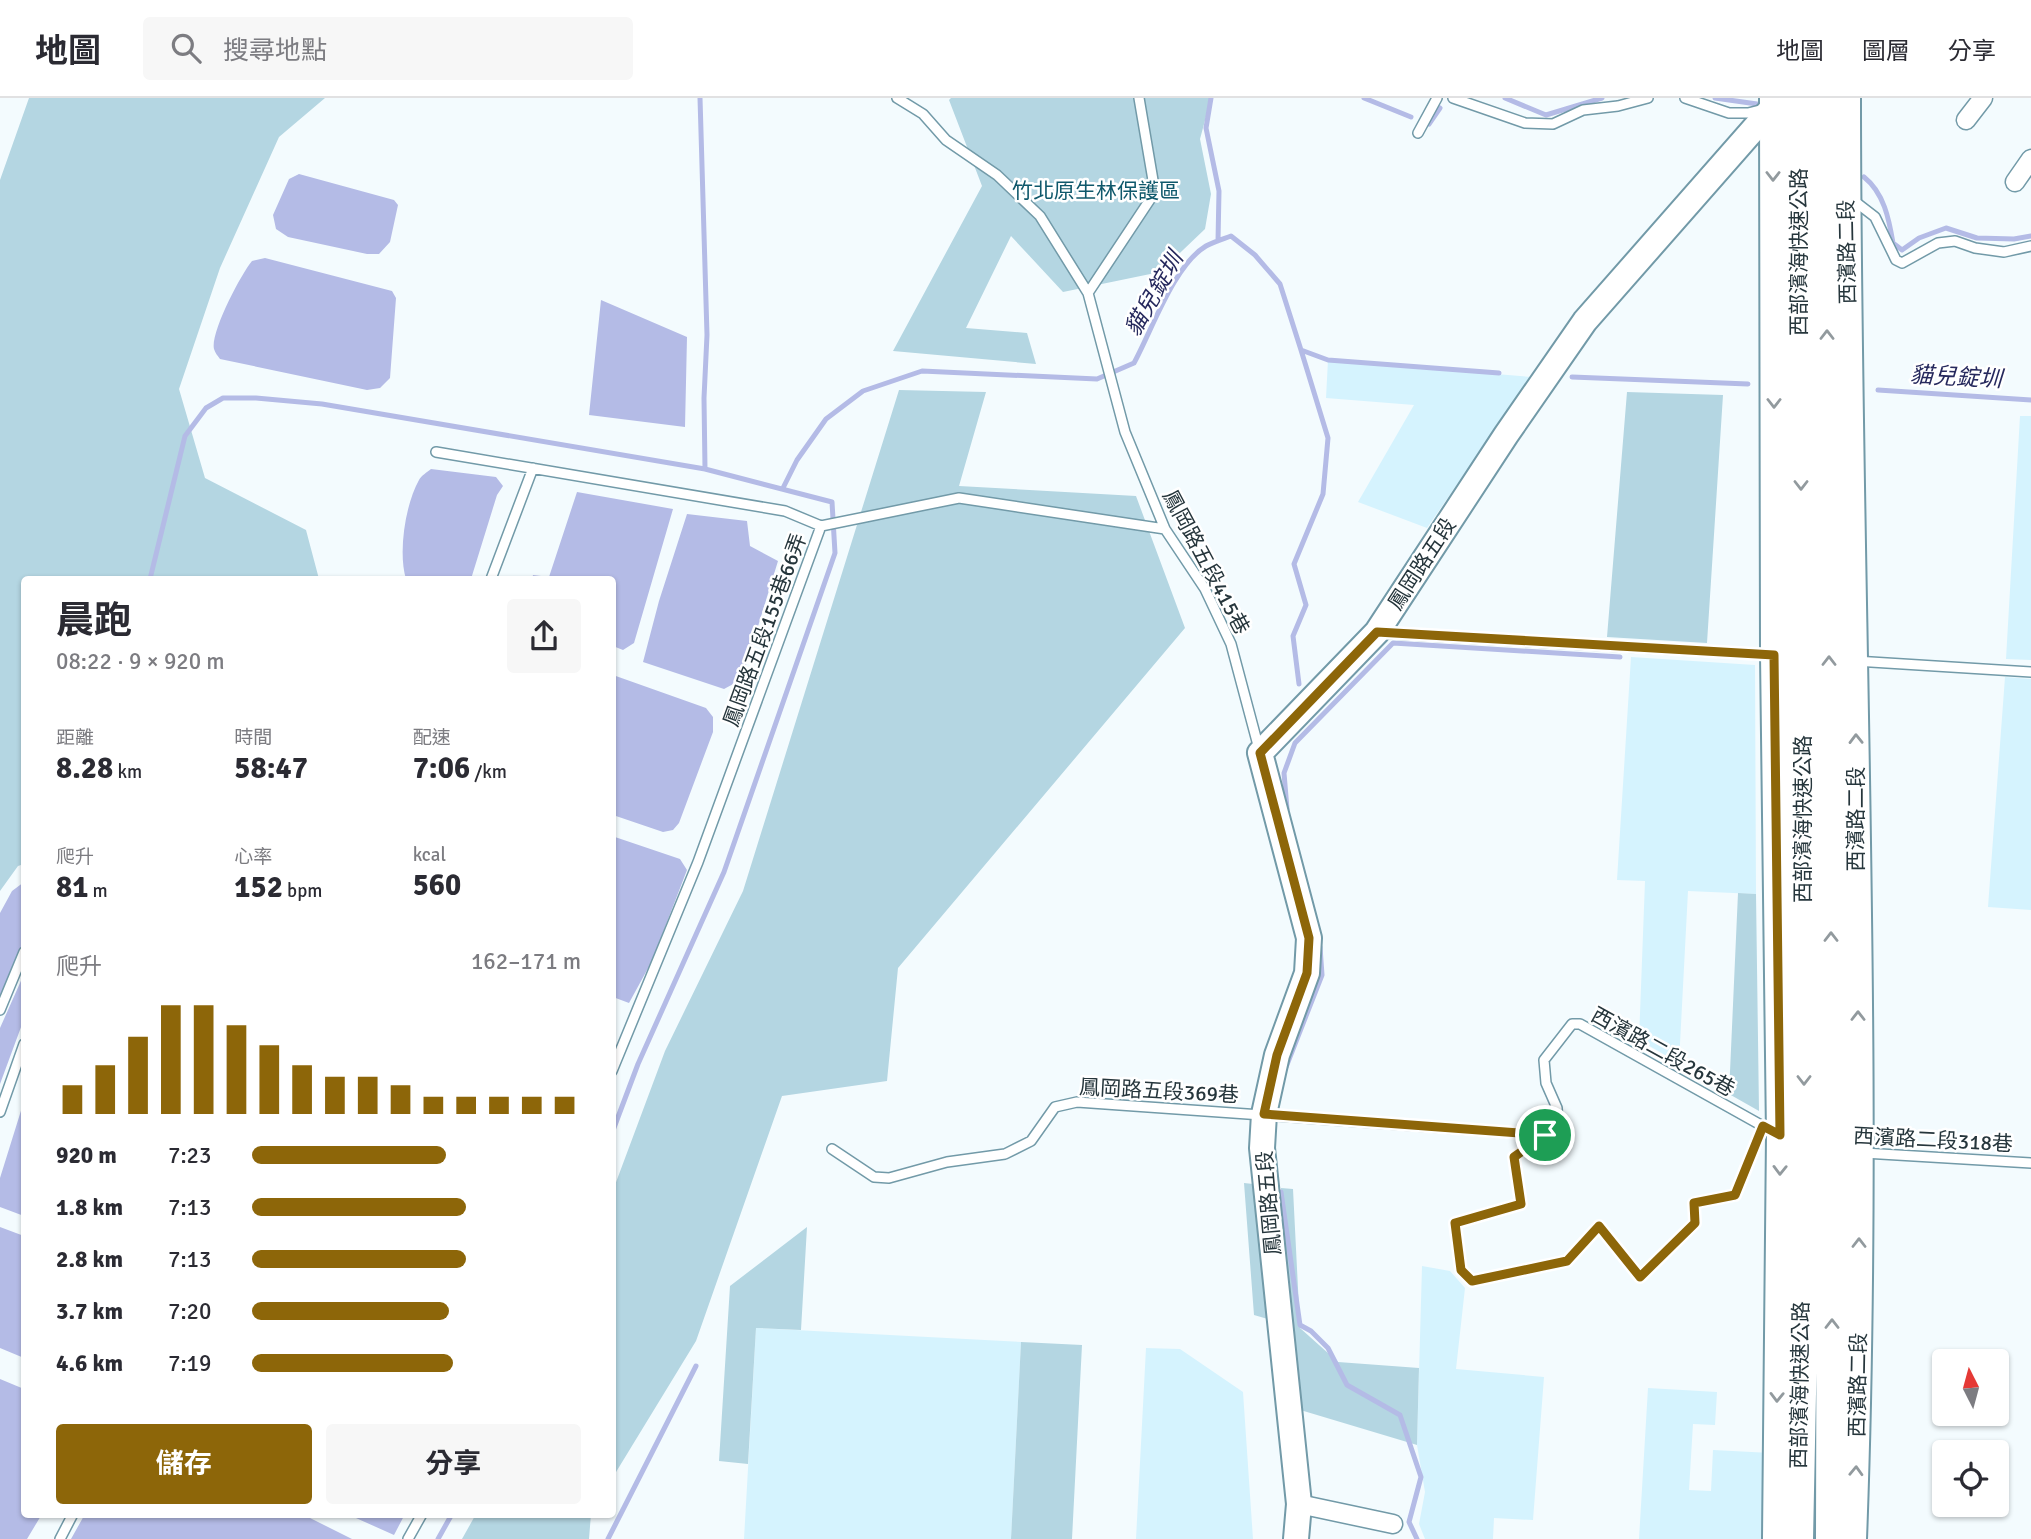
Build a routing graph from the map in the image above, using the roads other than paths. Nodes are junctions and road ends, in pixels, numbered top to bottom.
1 (897, 98) edge
2 (1139, 98) edge
3 (1437, 98) edge
4 (1453, 98) edge
5 (1648, 98) edge
6 (1685, 98) edge
7 (1825, 98) edge
8 (1847, 98) edge
9 (1983, 98) edge
10 (1778, 100) edge
11 (1966, 120) dead end
12 (1418, 133) dead end
13 (2031, 159) edge
14 (2015, 182) dead end
15 (1847, 195) junction
16 (2031, 246) edge
17 (1088, 293) junction
18 (436, 452) dead end
19 (533, 468) junction
20 (821, 526) junction
21 (1165, 529) junction
22 (492, 576) edge
23 (1377, 632) junction
24 (1774, 655) junction
25 (1853, 661) junction
26 (2031, 672) edge
27 (1260, 753) junction
28 (21, 959) edge
29 (0, 1010) edge
30 (21, 1052) edge
31 (616, 1061) edge
32 (0, 1112) edge
33 (1264, 1114) junction
34 (1545, 1135) junction
35 (1803, 1143) junction
36 (832, 1149) dead end
37 (2031, 1163) edge
38 (1300, 1504) junction
39 (71, 1518) edge
40 (420, 1518) edge
41 (1393, 1524) dead end
42 (60, 1539) edge
43 (408, 1539) edge
44 (1296, 1539) edge
45 (1776, 1539) edge
46 (1797, 1539) edge
47 (1832, 1539) edge
48 (1853, 1539) edge

1 - 17 lane, 鳳岡路五段415巷
2 - 17 lane
3 - 12 lane
4 - 5 lane
6 - 10 lane
35 -> 7 highway, 西部濱海快速公路
8 - 15 main road, 西濱路二段
9 - 11 street
10 - 23 street, 鳳岡路五段
10 -> 24 main road, 西濱路二段
10 -> 35 highway, 西部濱海快速公路
13 - 14 street
15 - 16 lane
15 - 25 main road, 西濱路二段
17 - 21 lane, 鳳岡路五段415巷
18 - 19 lane
19 - 20 lane
19 - 22 lane
20 - 21 lane, 鳳岡路五段155巷66弄
20 - 31 lane, 鳳岡路五段155巷66弄
21 - 27 lane, 鳳岡路五段415巷
23 - 24 lane
23 - 27 street, 鳳岡路五段
24 - 35 main road, 西濱路二段
25 - 26 lane
35 -> 25 main road, 西濱路二段
27 - 33 street, 鳳岡路五段
28 - 29 lane
30 - 32 lane
33 - 34 lane
33 - 36 lane, 鳳岡路五段369巷
33 - 38 street, 鳳岡路五段
34 - 35 lane, 西濱路二段265巷
34 - 35 lane
35 - 37 lane, 西濱路二段318巷
35 -> 45 main road, 西濱路二段
35 - 46 highway, 西部濱海快速公路
47 -> 35 highway, 西部濱海快速公路
48 -> 35 main road, 西濱路二段
38 - 41 street
38 - 44 street, 鳳岡路五段
39 - 42 lane
40 - 43 lane

